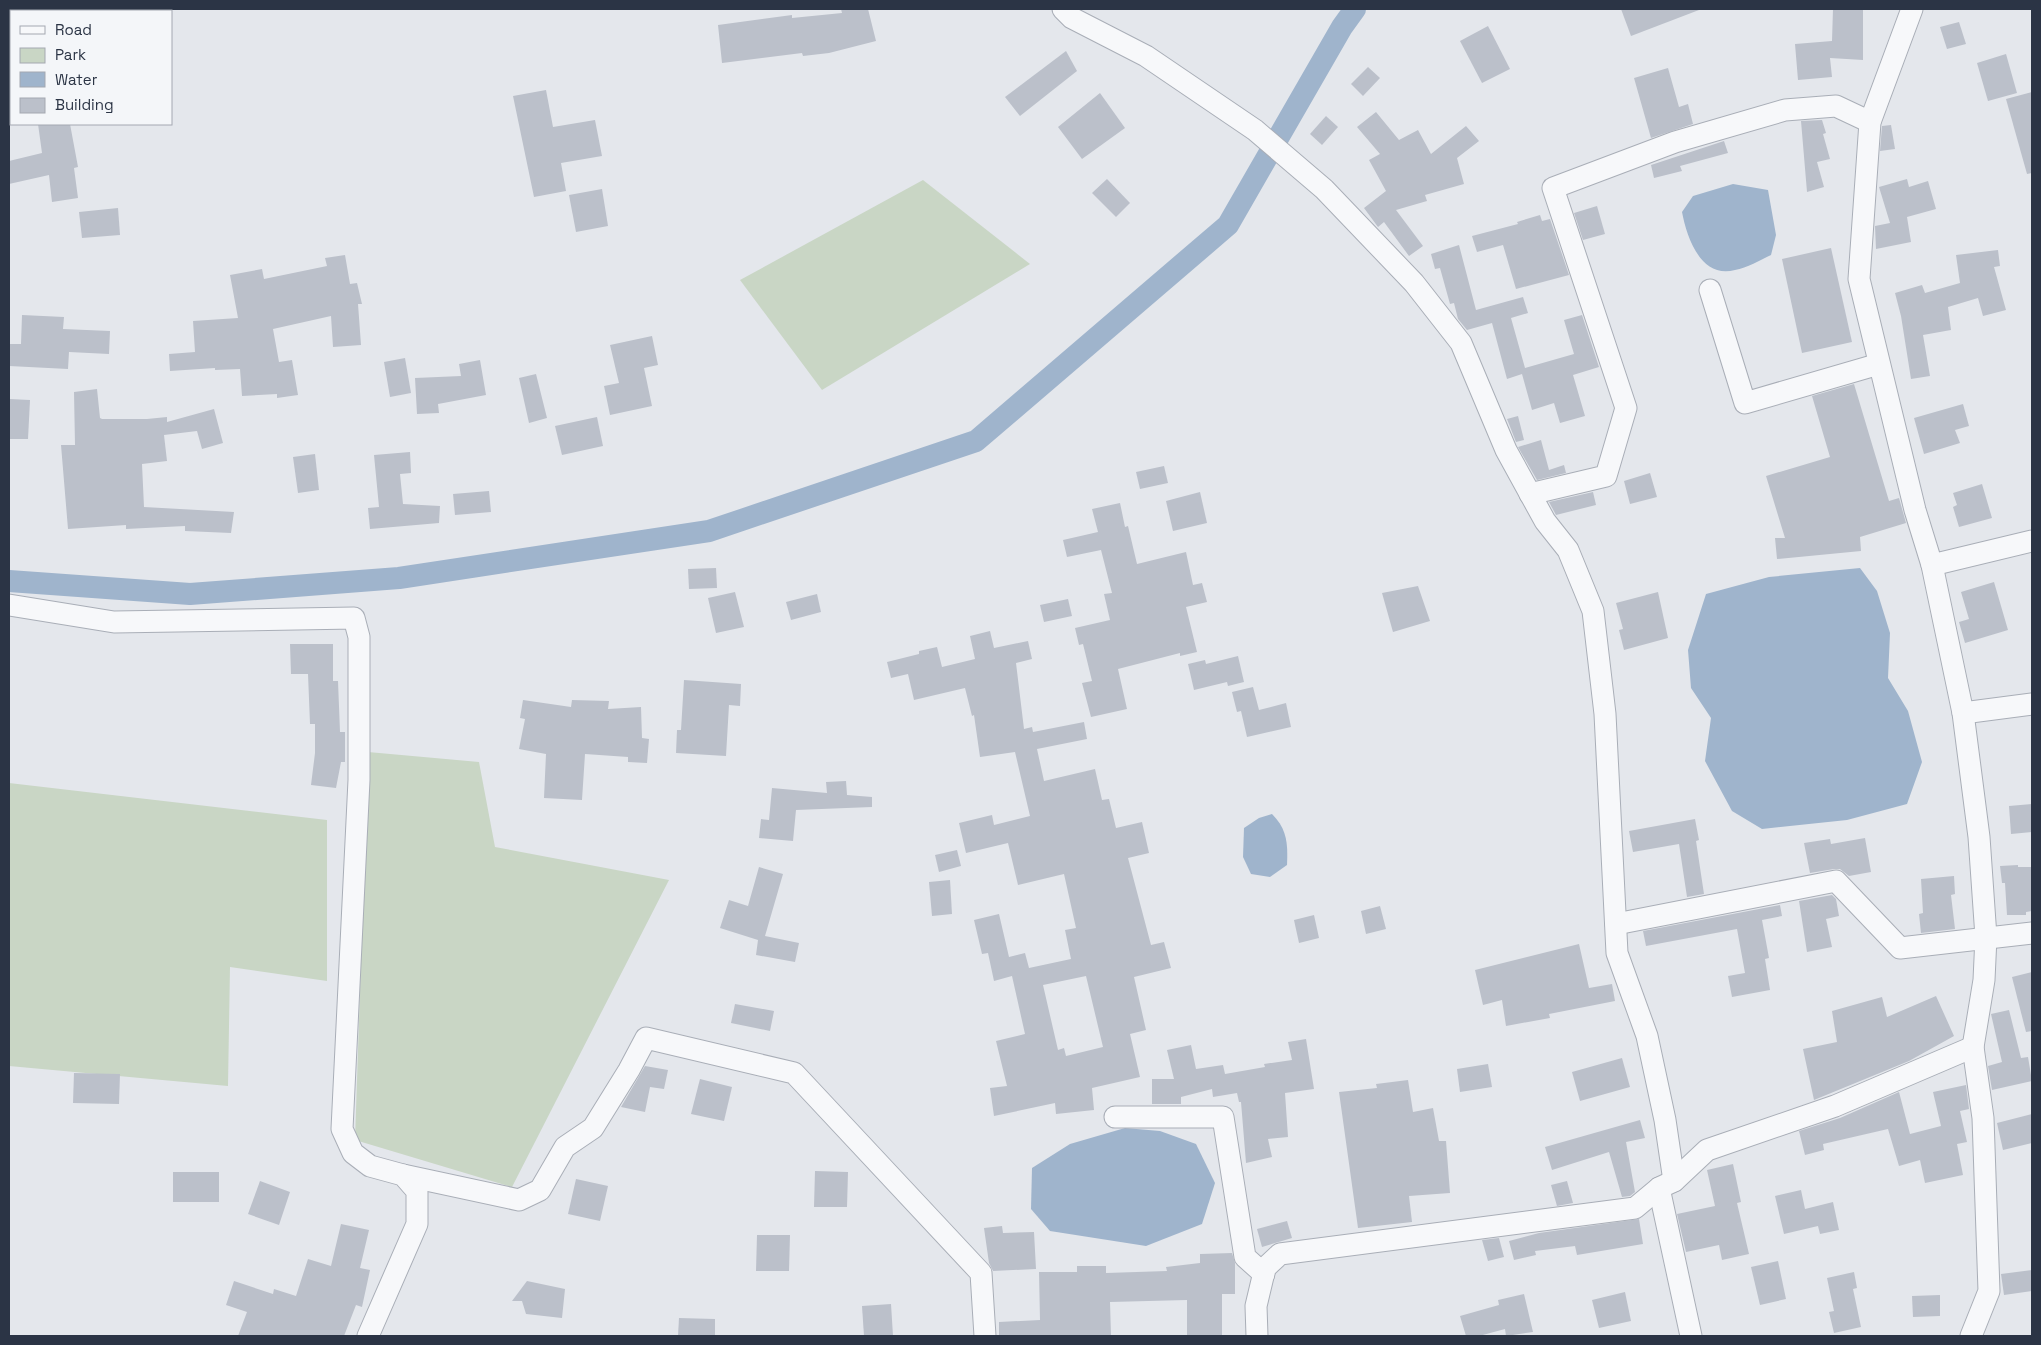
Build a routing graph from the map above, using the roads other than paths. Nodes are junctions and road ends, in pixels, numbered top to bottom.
1 (1063, 9) edge
2 (1912, 9) edge
3 (1870, 122) junction
4 (1710, 290) dead end
5 (1879, 364) junction
6 (1530, 494) junction
7 (2032, 540) edge
8 (1932, 565) junction
9 (9, 605) edge
10 (2032, 704) edge
11 (1963, 713) junction
12 (1616, 924) junction
13 (2032, 933) edge
14 (1986, 937) junction
15 (1972, 1047) junction
16 (1115, 1117) dead end
17 (403, 1175) junction
18 (1667, 1185) junction
19 (1264, 1274) junction
20 (368, 1336) edge
21 (985, 1336) edge
22 (1257, 1336) edge
23 (1691, 1336) edge
24 (1971, 1336) edge

1 - 6 street
2 - 3 street
3 - 5 street
3 - 6 street
4 - 5 street
5 - 8 street
6 - 12 street
7 - 8 street
8 - 11 street
9 - 17 street
10 - 11 street
11 - 14 street
12 - 14 street
12 - 18 street
13 - 14 street
14 - 15 street
15 - 18 street
15 - 24 street
16 - 19 street
17 - 20 street
17 - 21 street
18 - 19 street
18 - 23 street
19 - 22 street

